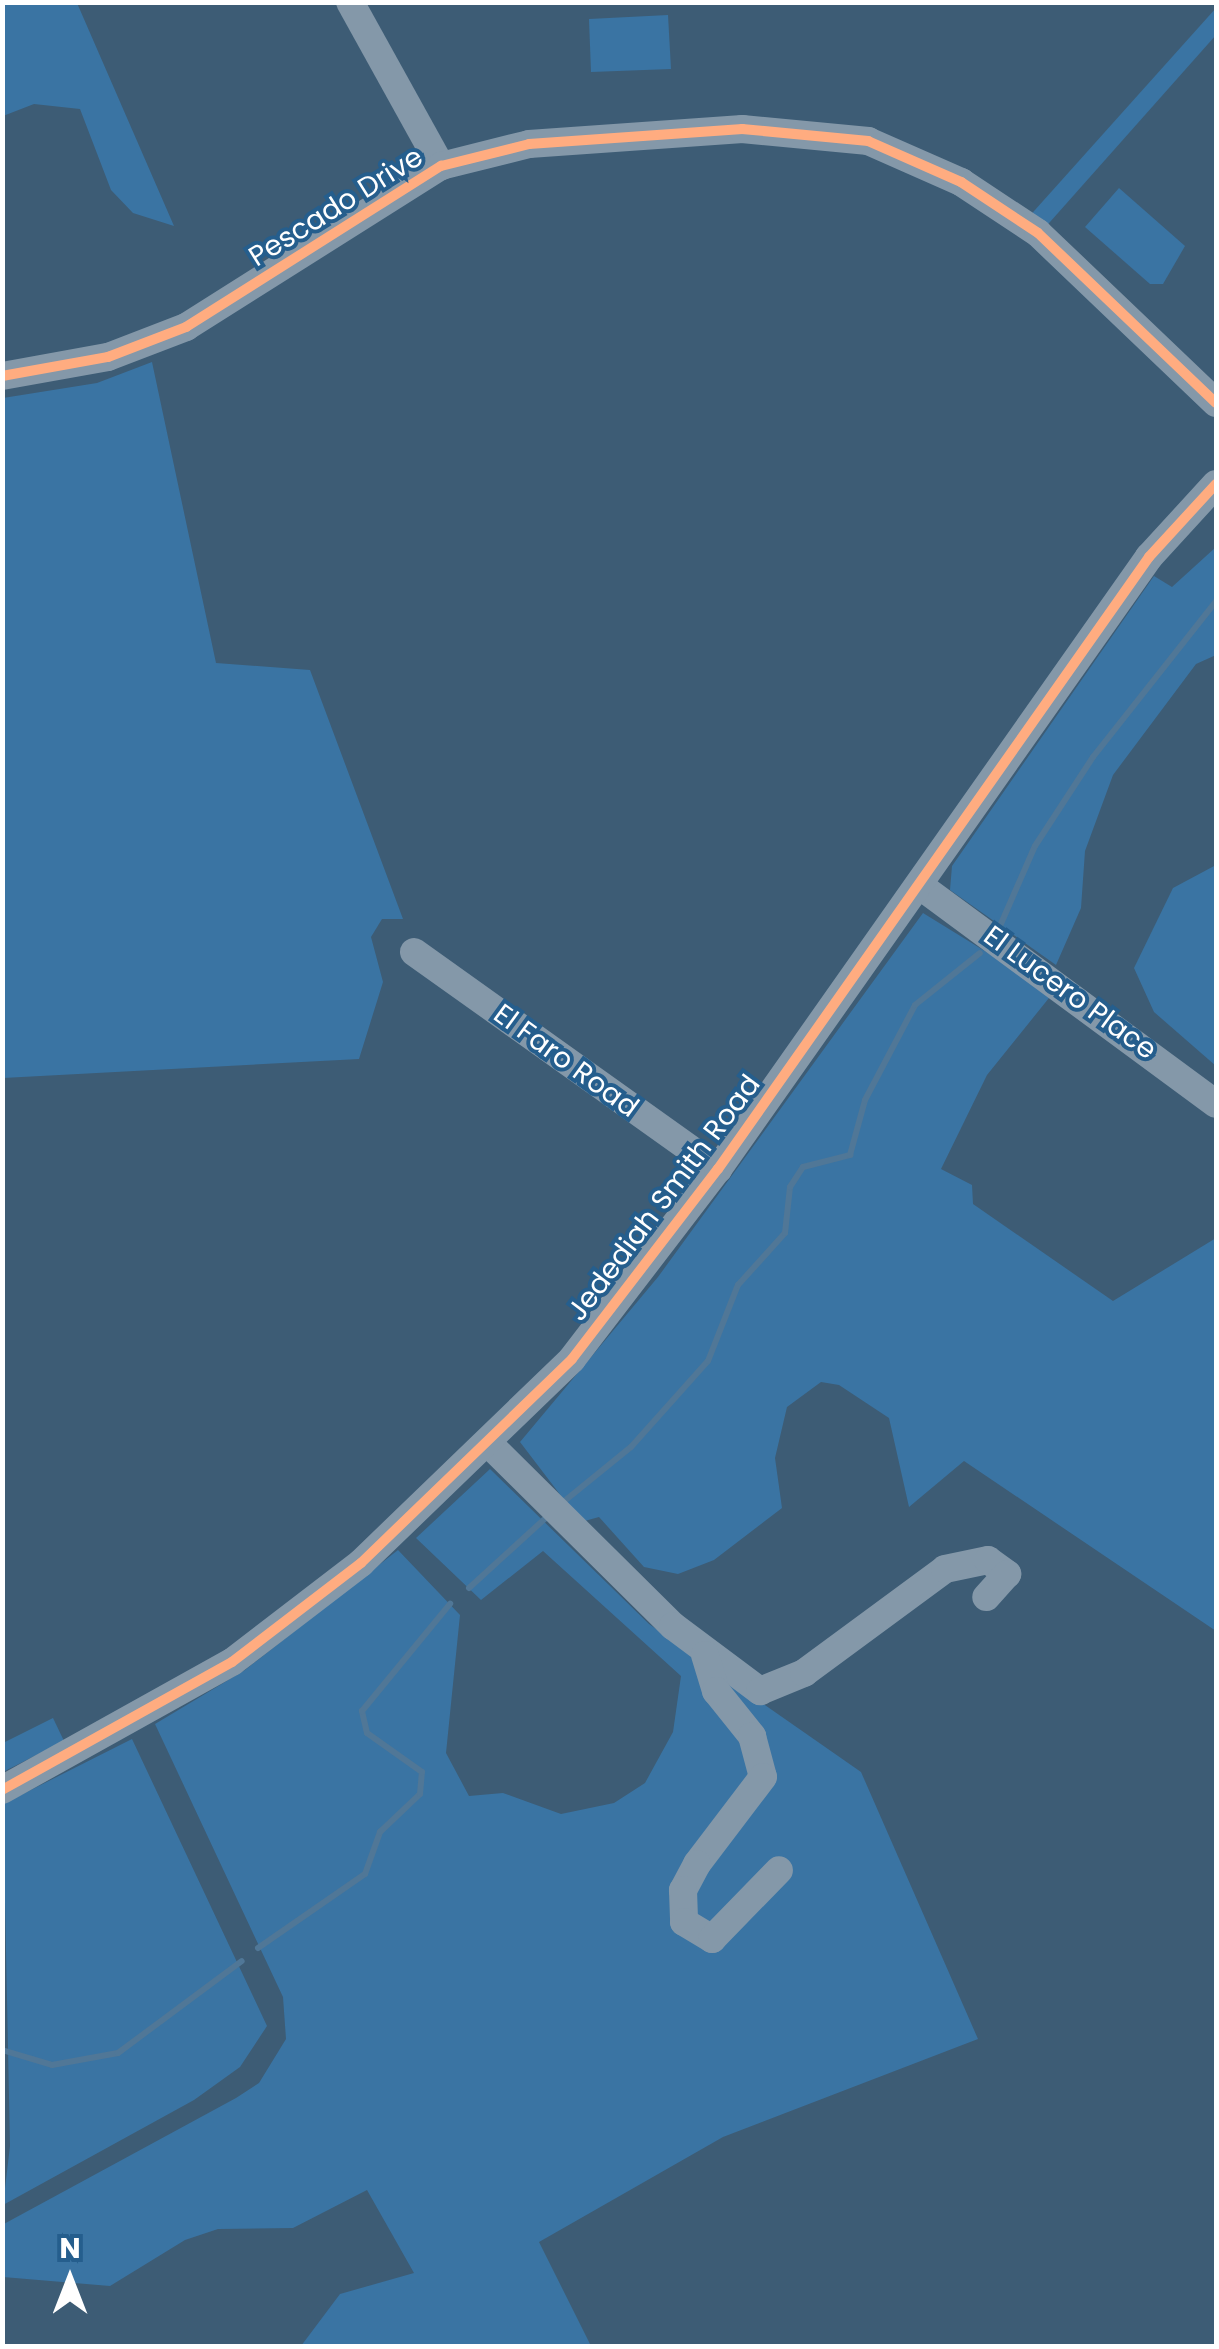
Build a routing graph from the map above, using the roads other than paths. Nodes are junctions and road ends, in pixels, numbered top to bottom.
1 (350, 2) edge
2 (440, 166) junction
3 (2, 376) edge
4 (1216, 402) edge
5 (1216, 484) edge
6 (919, 885) junction
7 (414, 952) dead end
8 (1216, 1104) edge
9 (718, 1169) junction
10 (489, 1444) junction
11 (986, 1597) dead end
12 (704, 1653) junction
13 (2, 1790) edge
14 (779, 1870) dead end

1 - 2 street
2 - 3 street, Pescado Drive
2 - 4 street, Pescado Drive
5 - 6 street, Jedediah Smith Road
6 - 8 street, El Lucero Place
6 - 9 street, Jedediah Smith Road
7 - 9 street, El Faro Road
9 - 10 street, Jedediah Smith Road
10 - 12 street
10 - 13 street, Jedediah Smith Road
11 - 12 street
12 - 14 street

